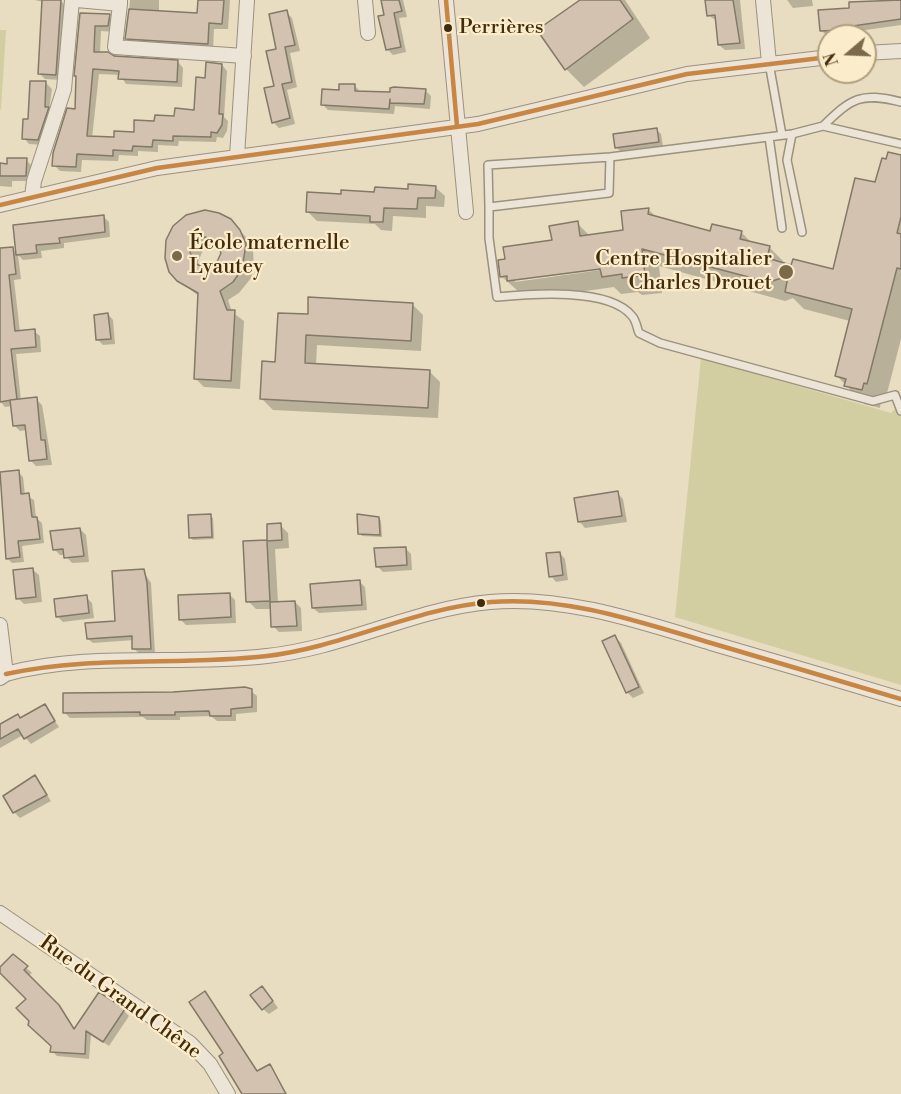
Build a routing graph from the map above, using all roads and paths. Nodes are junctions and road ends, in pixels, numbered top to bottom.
1 (72, 0) edge
2 (77, 0) edge
3 (247, 0) edge
4 (365, 0) edge
5 (446, 0) edge
6 (763, 0) edge
7 (120, 2) edge
8 (368, 33) dead end
9 (901, 51) edge
10 (877, 52) edge
11 (244, 56) junction
12 (817, 58) edge
13 (769, 63) junction
14 (901, 102) edge
15 (457, 126) junction
16 (823, 126) junction
17 (782, 135) junction
18 (792, 135) junction
19 (769, 137) junction
20 (901, 144) edge
21 (237, 156) junction
22 (610, 157) junction
23 (32, 197) junction
24 (0, 205) edge
25 (489, 207) junction
26 (466, 212) dead end
27 (782, 228) dead end
28 (802, 232) dead end
29 (898, 393) edge
30 (901, 411) edge
31 (0, 625) edge
32 (3, 676) edge
33 (901, 699) edge
34 (0, 913) edge
35 (228, 1094) edge

1 - 23 street
2 - 7 street
3 - 11 street
4 - 8 street
5 - 15 street
6 - 13 street
7 - 11 street
9 - 10 street
11 - 21 street
12 - 13 street
13 - 15 street
13 - 17 lane
14 - 16 lane
15 - 21 street
15 - 26 street
16 - 18 lane
16 - 20 lane
17 - 18 lane
17 - 19 lane
18 - 28 lane
19 - 22 lane
19 - 27 lane
21 - 23 street
22 - 25 lane
22 - 25 lane
23 - 24 street
25 - 29 lane
29 - 30 lane
31 - 32 street
32 - 33 street
34 - 35 street, Rue du Grand Chêne

